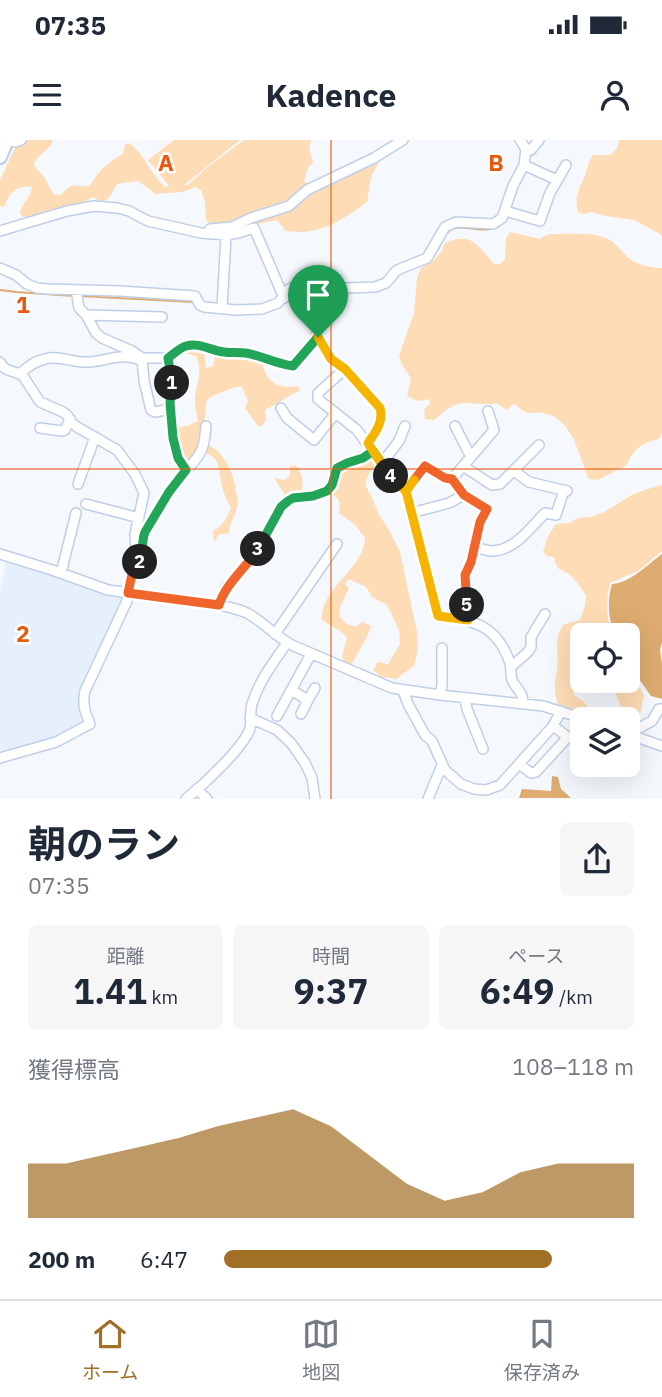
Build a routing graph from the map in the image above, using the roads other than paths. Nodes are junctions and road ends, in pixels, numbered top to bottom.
1 (8, 140) edge
2 (21, 140) edge
3 (403, 140) edge
4 (520, 140) edge
5 (539, 140) edge
6 (526, 149) junction
7 (0, 157) edge
8 (524, 165) junction
9 (566, 165) dead end
10 (557, 180) junction
11 (505, 211) junction
12 (194, 230) junction
13 (0, 233) edge
14 (226, 235) junction
15 (0, 268) edge
16 (345, 288) junction
17 (76, 290) junction
18 (284, 298) junction
19 (222, 309) junction
20 (86, 314) junction
21 (162, 317) dead end
22 (318, 337) junction
23 (168, 358) junction
24 (142, 360) junction
25 (0, 362) edge
26 (345, 369) junction
27 (20, 373) junction
28 (281, 408) dead end
29 (170, 409) junction
30 (488, 411) dead end
31 (335, 414) junction
32 (70, 419) junction
33 (206, 426) dead end
34 (405, 426) dead end
35 (455, 426) dead end
36 (40, 428) dead end
37 (95, 437) junction
38 (539, 445) dead end
39 (370, 447) junction
40 (471, 457) junction
41 (382, 463) junction
42 (463, 467) junction
43 (186, 470) junction
44 (514, 471) junction
45 (452, 479) junction
46 (78, 484) dead end
47 (406, 491) junction
48 (464, 495) junction
49 (86, 503) dead end
50 (76, 513) dead end
51 (411, 513) junction
52 (139, 518) junction
53 (337, 544) dead end
54 (473, 547) junction
55 (0, 554) edge
56 (134, 565) junction
57 (61, 573) junction
58 (128, 593) junction
59 (219, 605) junction
60 (545, 614) dead end
61 (468, 620) junction
62 (275, 634) junction
63 (287, 643) junction
64 (442, 648) dead end
65 (311, 654) junction
66 (511, 667) junction
67 (315, 688) dead end
68 (291, 690) junction
69 (403, 691) junction
70 (440, 695) junction
71 (466, 698) junction
72 (308, 700) junction
73 (523, 704) junction
74 (662, 709) edge
75 (561, 711) junction
76 (301, 714) dead end
77 (570, 714) edge
78 (276, 716) dead end
79 (250, 718) junction
80 (553, 726) junction
81 (640, 727) edge
82 (640, 738) edge
83 (662, 746) edge
84 (483, 749) dead end
85 (0, 758) edge
86 (519, 764) junction
87 (442, 765) junction
88 (197, 789) junction
89 (479, 790) junction
90 (186, 799) edge
91 (207, 799) edge
92 (315, 799) edge
93 (428, 799) edge
94 (472, 799) edge

1 - 2 street
1 - 7 highway
3 - 12 street
4 - 6 street
5 - 6 street
6 - 8 street
8 - 10 street
8 - 11 street
9 - 10 street
10 - 11 street
11 - 16 street
12 - 13 street
12 - 14 street
14 - 18 street
14 - 19 street
15 - 17 street
16 - 18 street
16 - 22 street
17 - 19 street
17 - 20 street
18 - 19 street
20 - 21 street
20 - 24 street
22 - 23 street
22 - 26 street
23 - 24 street
23 - 29 street
24 - 27 street
24 - 29 street
25 - 27 street
26 - 31 street
26 - 39 street
27 - 32 street
28 - 31 street
29 - 43 street
30 - 40 street
31 - 39 street
32 - 36 street
32 - 37 street
33 - 43 street
34 - 41 street
35 - 40 street
37 - 46 street
37 - 52 street
38 - 44 street
39 - 41 street
39 - 59 street
40 - 42 street
41 - 47 street
42 - 44 street
42 - 45 street
43 - 56 street
44 - 54 street
45 - 47 street
45 - 48 street
47 - 51 street
48 - 51 street
48 - 54 street
49 - 52 street
50 - 57 street
51 - 61 street
52 - 56 street
53 - 62 street
54 - 61 street
55 - 57 street
56 - 58 street
57 - 58 street
58 - 59 street
58 - 85 street
59 - 62 street
60 - 66 street
61 - 66 street
62 - 63 street
63 - 65 street
63 - 79 street
64 - 70 street
65 - 68 street
65 - 69 street
66 - 73 street
67 - 72 street
68 - 72 street
68 - 78 street
69 - 70 street
69 - 87 street
70 - 71 street
71 - 73 street
71 - 84 street
72 - 76 street
73 - 75 street
74 - 81 street
75 - 77 street
75 - 80 street
79 - 88 street
79 - 92 street
80 - 86 street
80 - 86 street
82 - 83 street
86 - 89 street
87 - 89 street
87 - 93 street
88 - 90 street
88 - 91 street
89 - 94 street

